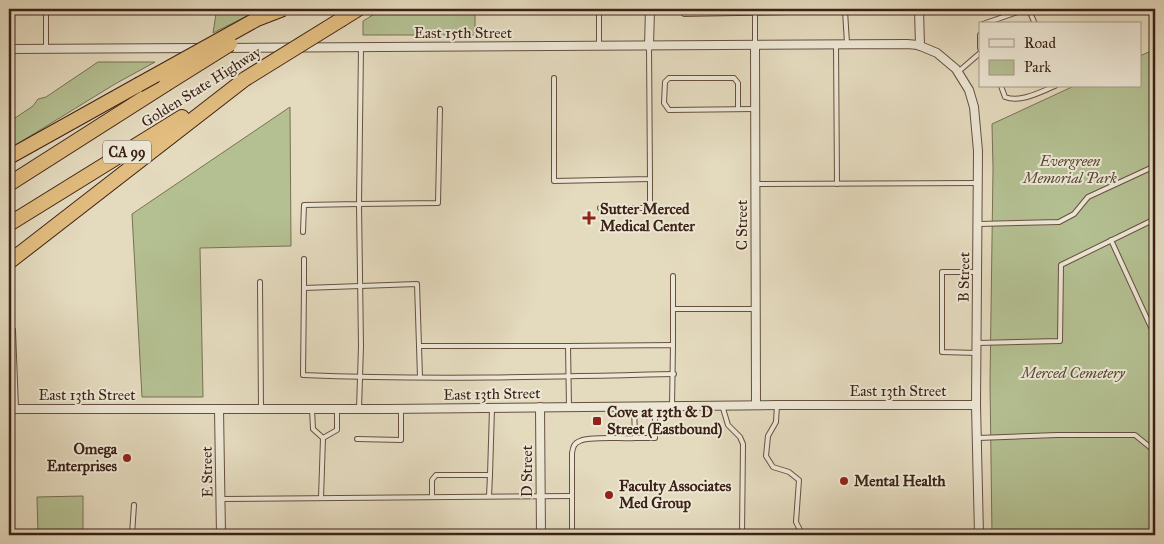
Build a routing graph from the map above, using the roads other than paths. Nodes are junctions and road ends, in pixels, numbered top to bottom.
1 (46, 9) edge
2 (284, 9) edge
3 (358, 9) edge
4 (599, 9) edge
5 (650, 9) edge
6 (681, 9) edge
7 (919, 9) edge
8 (845, 10) edge
9 (755, 11) edge
10 (989, 22) edge
11 (1034, 22) edge
12 (836, 44) junction
13 (847, 44) junction
14 (755, 45) junction
15 (599, 46) junction
16 (649, 46) junction
17 (919, 46) junction
18 (361, 48) junction
19 (9, 49) edge
20 (46, 49) junction
21 (979, 54) edge
22 (958, 72) junction
23 (554, 78) dead end
24 (244, 79) junction
25 (1003, 88) edge
26 (1050, 88) edge
27 (440, 109) dead end
28 (738, 109) junction
29 (755, 109) junction
30 (9, 157) edge
31 (1155, 166) edge
32 (650, 178) junction
33 (978, 183) junction
34 (9, 184) edge
35 (756, 184) junction
36 (837, 184) junction
37 (359, 204) junction
38 (600, 208) dead end
39 (1155, 219) edge
40 (9, 224) edge
41 (978, 224) junction
42 (303, 232) dead end
43 (1111, 240) junction
44 (304, 259) dead end
45 (9, 262) edge
46 (978, 272) junction
47 (673, 276) dead end
48 (260, 282) dead end
49 (361, 286) junction
50 (304, 288) junction
51 (756, 309) junction
52 (673, 310) junction
53 (13, 330) dead end
54 (1155, 336) edge
55 (977, 343) junction
56 (673, 345) junction
57 (419, 346) junction
58 (568, 346) junction
59 (977, 353) junction
60 (674, 374) junction
61 (361, 377) junction
62 (420, 377) junction
63 (568, 377) junction
64 (722, 405) junction
65 (756, 405) junction
66 (777, 405) junction
67 (976, 405) junction
68 (634, 406) junction
69 (655, 406) junction
70 (672, 406) junction
71 (540, 407) junction
72 (568, 407) junction
73 (492, 408) junction
74 (12, 409) edge
75 (219, 409) junction
76 (261, 409) junction
77 (312, 409) junction
78 (337, 409) junction
79 (359, 409) junction
80 (401, 409) junction
81 (323, 438) junction
82 (635, 438) junction
83 (978, 438) junction
84 (356, 439) dead end
85 (1153, 447) edge
86 (1155, 457) edge
87 (490, 475) junction
88 (489, 496) junction
89 (541, 496) junction
90 (571, 496) junction
91 (432, 497) junction
92 (321, 498) junction
93 (221, 499) junction
94 (134, 504) dead end
95 (132, 535) edge
96 (222, 535) edge
97 (541, 535) edge
98 (572, 535) edge
99 (742, 535) edge
100 (979, 535) edge

1 - 20 lane
2 - 30 highway, bridge
2 - 34 highway, Golden State Highway / CA 99, bridge
3 - 24 highway, Golden State Highway / CA 99, bridge
4 - 15 lane
5 - 16 street
6 - 9 lane
7 - 17 street
8 - 9 lane
8 - 13 lane
9 - 14 lane
10 - 11 lane
12 - 13 street, East 15th Street
12 - 14 street, East 15th Street
12 - 36 lane
13 - 17 street, East 15th Street
14 - 16 street, East 15th Street
14 - 29 street, C Street
15 - 16 street, East 15th Street
15 - 18 street, East 15th Street
16 - 32 lane
17 - 22 street, B Street
18 - 20 street, East 15th Street
18 - 37 lane
19 - 20 street, East 15th Street
21 - 22 lane
22 - 33 street, B Street
23 - 32 lane
24 - 40 highway, Golden State Highway / CA 99
24 - 45 highway
25 - 26 lane
27 - 37 lane
28 - 28 lane
28 - 29 lane
29 - 35 street, C Street
31 - 41 lane
32 - 38 lane
33 - 36 lane
33 - 41 street, B Street
35 - 36 lane
35 - 51 street, C Street
37 - 42 lane
37 - 49 lane
39 - 43 lane
41 - 46 street, B Street
43 - 54 lane
43 - 55 lane
44 - 50 lane
46 - 55 street, B Street
46 - 59 lane
47 - 52 lane
48 - 76 lane
49 - 50 lane
49 - 57 lane
49 - 61 lane
50 - 61 lane
51 - 52 lane
51 - 65 street, C Street
52 - 56 lane
53 - 74 lane
55 - 59 street, B Street
56 - 58 lane
56 - 60 lane
57 - 58 lane
57 - 62 lane
58 - 63 lane
59 - 67 street, B Street
60 - 63 lane
60 - 70 lane
61 - 62 lane
61 - 79 lane
62 - 63 lane
63 - 72 lane
64 - 65 street, East 13th Street
64 - 70 street, East 13th Street
64 - 99 lane
65 - 66 street, East 13th Street
66 - 67 street, East 13th Street
66 - 100 lane
67 - 83 street, B Street
68 - 69 street, East 13th Street
68 - 72 street, East 13th Street
68 - 82 lane
69 - 70 street, East 13th Street
69 - 82 lane
71 - 72 street, East 13th Street
71 - 73 street, East 13th Street
71 - 89 street, D Street
73 - 80 street, East 13th Street
73 - 87 lane
74 - 75 street, East 13th Street
75 - 76 street, East 13th Street
75 - 93 street, E Street
76 - 77 street, East 13th Street
77 - 78 street, East 13th Street
77 - 81 lane
78 - 79 street, East 13th Street
78 - 81 lane
79 - 80 street, East 13th Street
80 - 84 lane
81 - 92 lane
82 - 90 lane
83 - 85 lane
83 - 100 street, B Street
85 - 86 lane
87 - 88 lane
87 - 91 lane
88 - 89 lane
88 - 91 lane
89 - 90 lane
89 - 97 street, D Street
90 - 98 lane
91 - 92 lane
92 - 93 lane
93 - 96 street, E Street
94 - 95 lane

